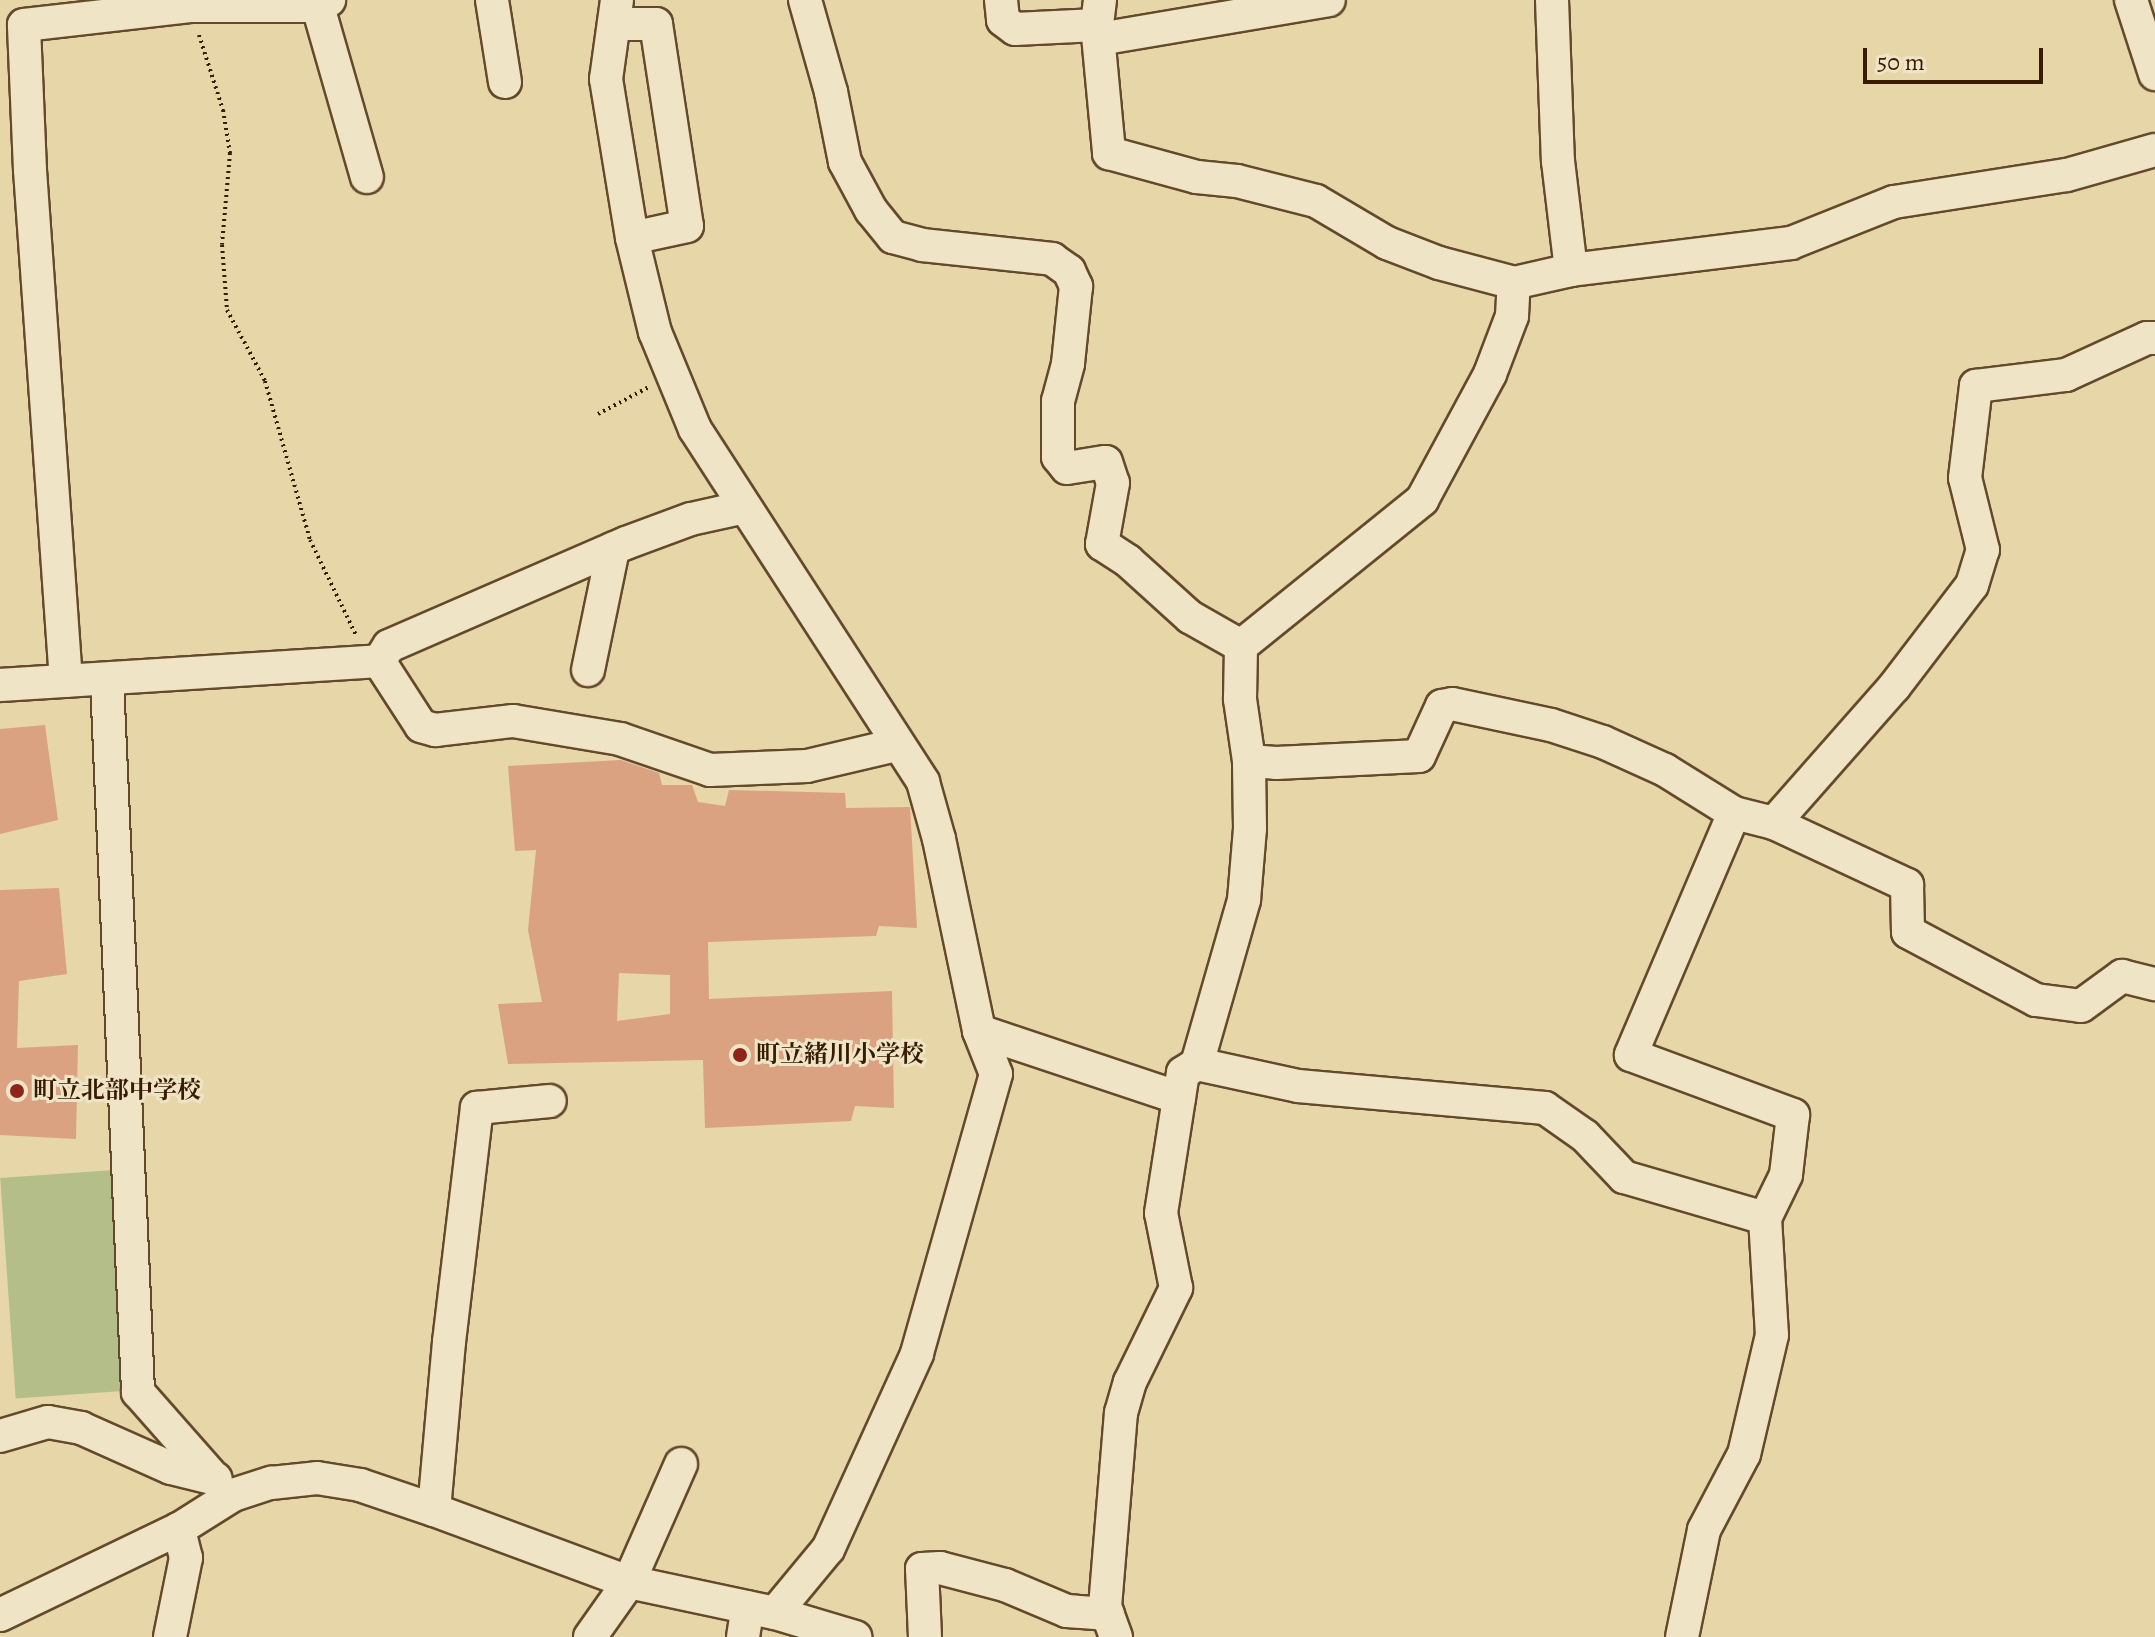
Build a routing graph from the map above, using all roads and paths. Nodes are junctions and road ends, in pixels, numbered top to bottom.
1 (492, 0) edge
2 (805, 0) edge
3 (1001, 0) edge
4 (1329, 0) edge
5 (1552, 0) edge
6 (2131, 0) edge
7 (323, 2) edge
8 (190, 6) junction
9 (616, 12) edge
10 (1099, 21) edge
11 (2155, 74) edge
12 (505, 82) dead end
13 (2155, 150) edge
14 (367, 177) dead end
15 (632, 238) junction
16 (1571, 270) junction
17 (1514, 283) junction
18 (2155, 338) edge
19 (672, 375) junction
20 (598, 414) dead end
21 (745, 507) junction
22 (613, 549) junction
23 (1241, 646) junction
24 (382, 657) joint
25 (588, 670) dead end
26 (66, 681) junction
27 (107, 681) junction
28 (0, 685) edge
29 (896, 745) junction
30 (1249, 761) junction
31 (1734, 813) junction
32 (1774, 823) junction
33 (2155, 984) edge
34 (979, 1031) junction
35 (1197, 1064) junction
36 (1179, 1098) junction
37 (550, 1101) dead end
38 (1765, 1218) junction
39 (0, 1436) edge
40 (681, 1464) dead end
41 (223, 1486) junction
42 (434, 1510) junction
43 (179, 1529) junction
44 (629, 1582) junction
45 (0, 1615) edge
46 (756, 1619) edge
47 (1112, 1626) edge
48 (170, 1637) edge
49 (590, 1637) edge
50 (855, 1637) edge
51 (925, 1637) edge
52 (1682, 1637) edge

1 - 12 street
2 - 23 street
3 - 10 street
4 - 10 street
5 - 16 street
6 - 11 street
7 - 8 street
7 - 14 street
8 - 24 path
8 - 26 street
9 - 15 street
9 - 15 street
10 - 17 street
13 - 16 street
15 - 19 street
16 - 17 street
17 - 23 street
18 - 32 street
19 - 20 path
19 - 21 street
21 - 22 street
21 - 29 street
22 - 24 street
22 - 25 street
23 - 30 street
26 - 27 street
26 - 28 street
27 - 29 street
27 - 41 street
29 - 34 street
30 - 31 street
30 - 35 street
31 - 32 street
31 - 38 street
32 - 33 street
34 - 36 street
34 - 46 street
35 - 36 street
35 - 38 street
36 - 47 street
37 - 42 street
38 - 52 street
39 - 41 street
40 - 44 street
41 - 42 street
41 - 43 street
42 - 44 street
43 - 45 street
43 - 48 street
44 - 46 street
44 - 49 street
46 - 50 street
47 - 51 street

